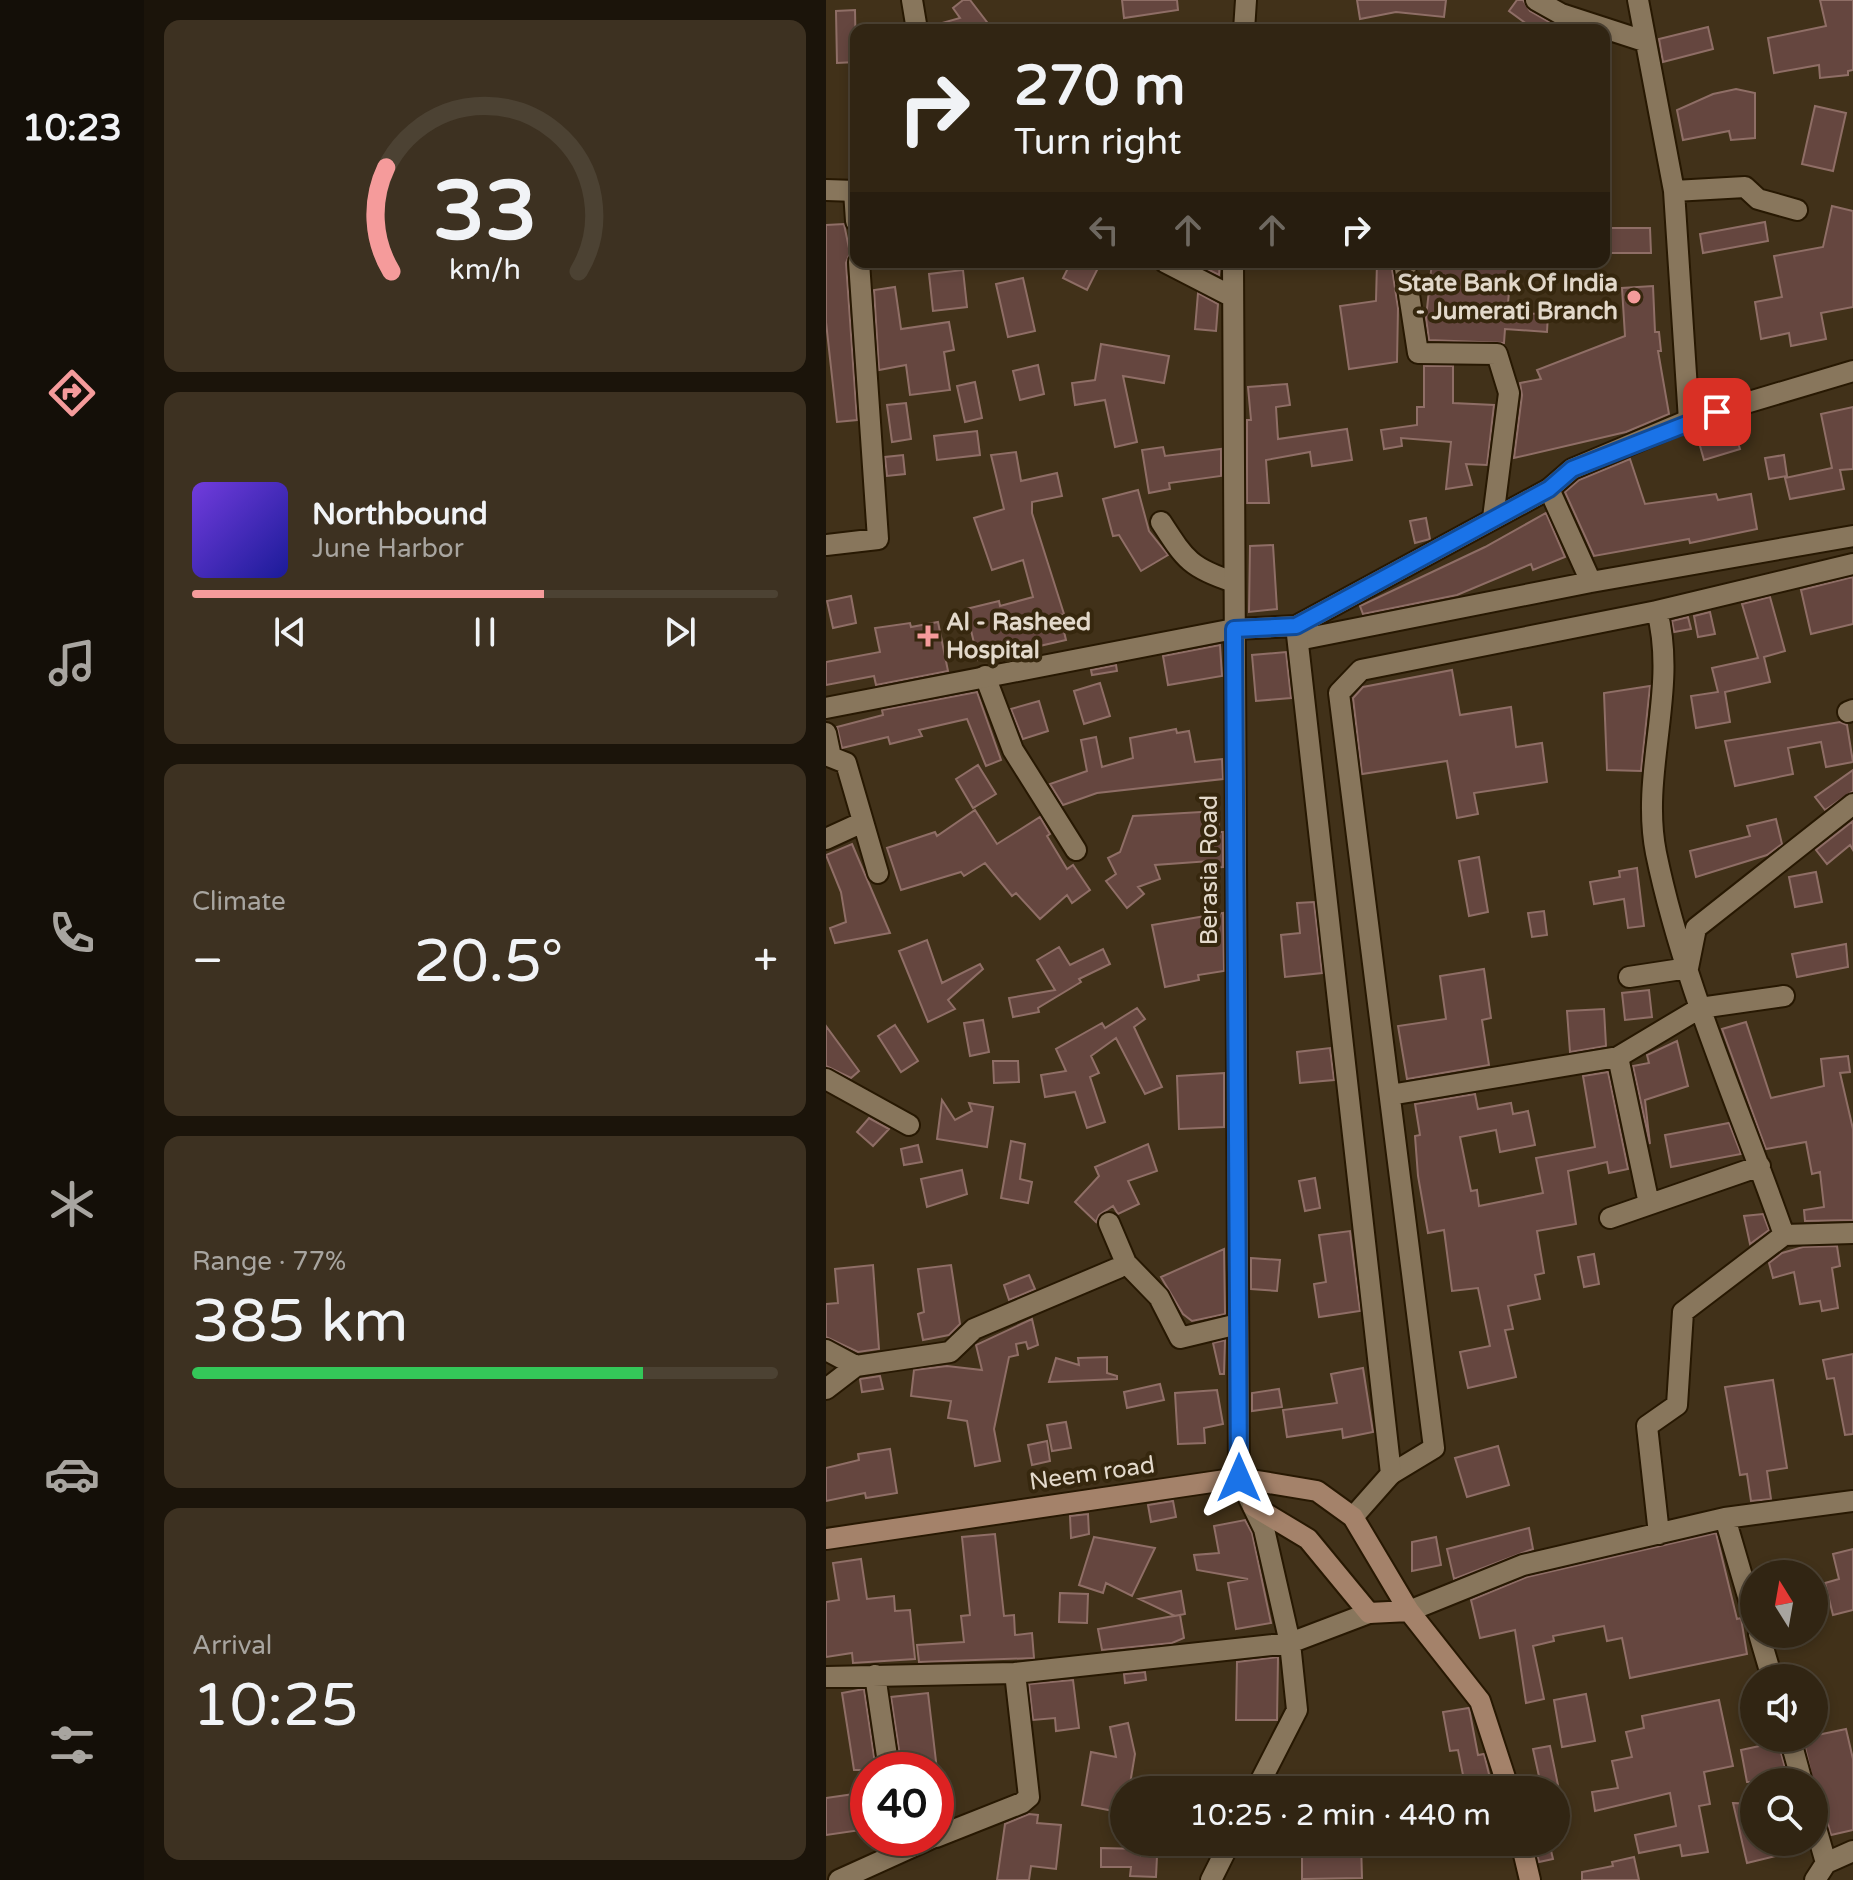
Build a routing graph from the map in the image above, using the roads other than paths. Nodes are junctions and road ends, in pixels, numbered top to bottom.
1 (912, 0) edge
2 (1246, 0) edge
3 (1536, 0) edge
4 (1638, 0) edge
5 (916, 24) edge
6 (1244, 24) edge
7 (1592, 24) edge
8 (1610, 30) edge
9 (1644, 41) junction
10 (826, 190) edge
11 (850, 191) edge
12 (1674, 191) junction
13 (1797, 210) dead end
14 (859, 268) edge
15 (1177, 268) edge
16 (1233, 268) edge
17 (1405, 268) edge
18 (1231, 296) junction
19 (1853, 371) edge
20 (1689, 420) junction
21 (1549, 489) junction
22 (1493, 518) junction
23 (1161, 522) dead end
24 (1853, 536) edge
25 (826, 545) edge
26 (1853, 564) edge
27 (1234, 582) junction
28 (1591, 582) junction
29 (1657, 611) junction
30 (1234, 629) junction
31 (1297, 633) junction
32 (985, 676) junction
33 (826, 708) edge
34 (826, 733) edge
35 (1853, 804) edge
36 (863, 822) junction
37 (826, 839) edge
38 (1076, 850) dead end
39 (878, 873) dead end
40 (1688, 968) junction
41 (1629, 977) dead end
42 (1784, 996) dead end
43 (1700, 1008) junction
44 (1618, 1057) junction
45 (826, 1079) edge
46 (1390, 1095) junction
47 (909, 1125) dead end
48 (1760, 1166) junction
49 (1649, 1204) junction
50 (1610, 1218) dead end
51 (1109, 1223) dead end
52 (1853, 1233) edge
53 (1784, 1235) junction
54 (1126, 1263) junction
55 (1238, 1324) junction
56 (826, 1350) edge
57 (856, 1366) junction
58 (826, 1389) edge
59 (1391, 1474) junction
60 (1239, 1478) junction
61 (1853, 1501) edge
62 (1253, 1506) junction
63 (1353, 1517) junction
64 (1725, 1518) junction
65 (1659, 1534) junction
66 (826, 1539) edge
67 (1740, 1569) edge
68 (1409, 1611) junction
69 (1369, 1613) junction
70 (1290, 1643) junction
71 (1015, 1673) junction
72 (875, 1675) junction
73 (826, 1677) edge
74 (886, 1752) edge
75 (1263, 1776) edge
76 (1504, 1776) edge
77 (954, 1829) edge
78 (1853, 1851) edge
79 (880, 1856) edge
80 (1223, 1856) edge
81 (1524, 1856) edge
82 (1821, 1871) edge
83 (839, 1880) edge
84 (1211, 1880) edge
85 (1530, 1880) edge

1 - 5 street
2 - 6 street
3 - 7 street
4 - 9 street
8 - 9 street
9 - 12 street
10 - 11 street
12 - 13 street
12 - 20 street
14 - 25 street
15 - 18 street
16 - 18 street, Berasia Road
17 - 22 street
18 - 27 street, Berasia Road
19 - 20 street
20 - 21 street
21 - 22 street
21 - 28 street
22 - 31 street
23 - 27 street
24 - 28 street
26 - 29 street
27 - 30 street, Berasia Road
28 - 31 street
29 - 40 street
29 - 46 street
30 - 31 street
30 - 32 street
30 - 55 street, Berasia Road
31 - 59 street
32 - 33 street
32 - 38 street
34 - 36 street
35 - 40 street
36 - 37 street
36 - 39 street
40 - 41 street
40 - 43 street
42 - 43 street
43 - 44 street
43 - 48 street
44 - 46 street
44 - 49 street
45 - 47 street
46 - 59 street
48 - 49 street
48 - 53 street
49 - 50 street
51 - 54 street
52 - 53 street
53 - 65 street
54 - 55 street
54 - 57 street
55 - 60 street, Berasia Road
56 - 57 street
57 - 58 street
59 - 63 street
60 - 62 street
60 - 63 main road, Neem road
60 - 66 main road, Neem road
61 - 64 street
62 - 69 main road
62 - 70 street
63 - 68 main road, Neem road
64 - 65 street
64 - 67 street
65 - 68 street
68 - 69 main road
68 - 76 main road
69 - 70 street
70 - 71 street
70 - 75 street
71 - 72 street
71 - 77 street
72 - 73 street
72 - 74 street
78 - 82 street
79 - 83 street
80 - 84 street
81 - 85 main road

